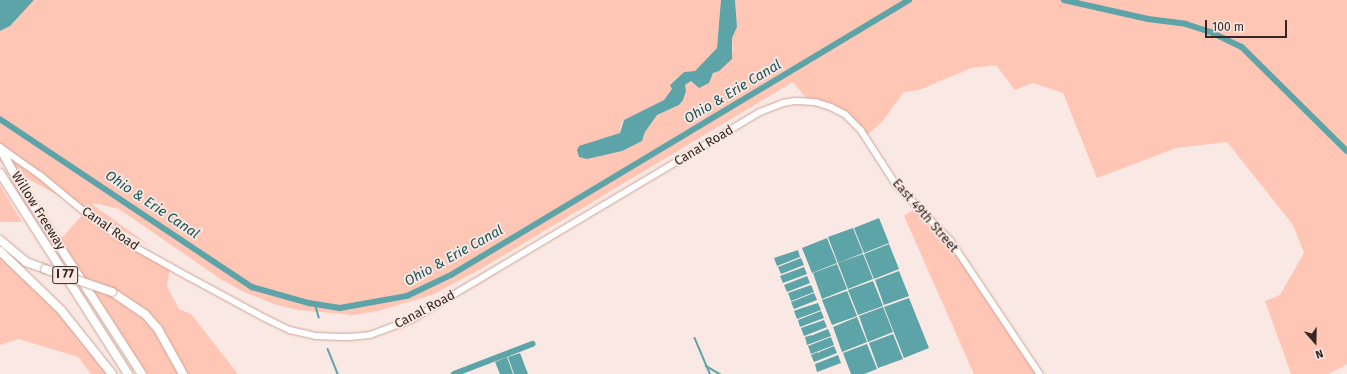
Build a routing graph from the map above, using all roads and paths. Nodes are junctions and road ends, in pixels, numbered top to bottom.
1 (760, 112) joint
2 (0, 147) edge
3 (1, 175) edge
4 (0, 240) edge
5 (0, 252) edge
6 (112, 374) edge
7 (128, 374) edge
8 (142, 374) edge
9 (183, 374) edge
10 (1040, 374) edge

1 - 2 street, Canal Road
1 - 10 street, East 49th Street
2 - 8 highway, Willow Freeway / I 77
3 - 7 highway, Willow Freeway / I 77
4 - 9 highway, bridge
5 - 6 highway

